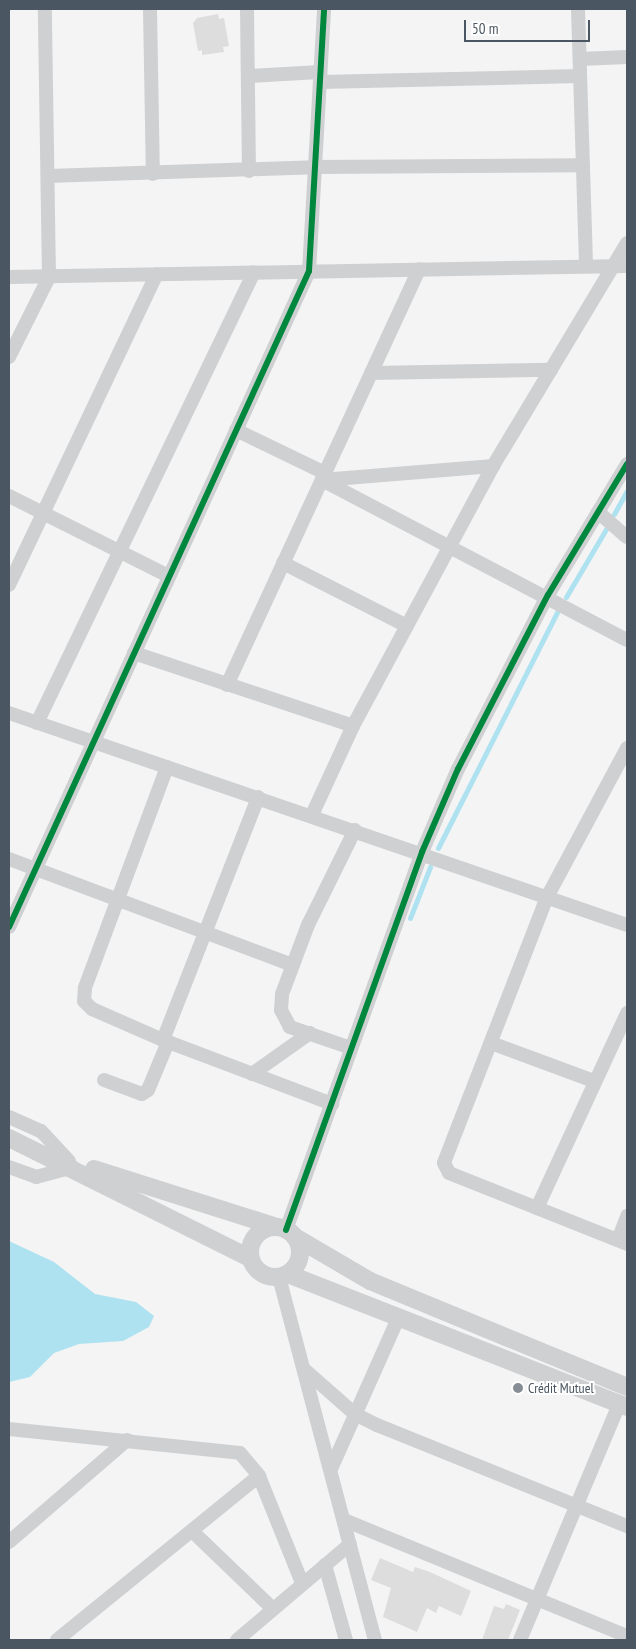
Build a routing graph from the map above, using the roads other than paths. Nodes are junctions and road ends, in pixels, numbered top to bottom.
1 (45, 9) edge
2 (150, 9) edge
3 (247, 9) edge
4 (324, 9) edge
5 (578, 9) edge
6 (627, 58) edge
7 (580, 59) junction
8 (248, 76) junction
9 (580, 76) junction
10 (320, 77) junction
11 (583, 165) junction
12 (315, 167) junction
13 (249, 170) junction
14 (153, 174) junction
15 (48, 176) junction
16 (627, 242) edge
17 (586, 266) junction
18 (621, 266) edge
19 (419, 269) junction
20 (309, 271) junction
21 (254, 273) junction
22 (157, 274) junction
23 (49, 276) junction
24 (9, 277) edge
25 (9, 357) edge
26 (551, 370) junction
27 (371, 373) junction
28 (236, 430) junction
29 (627, 464) edge
30 (493, 466) junction
31 (323, 477) junction
32 (9, 496) edge
33 (598, 512) junction
34 (43, 513) junction
35 (627, 537) edge
36 (449, 547) junction
37 (120, 551) junction
38 (283, 563) junction
39 (169, 576) junction
40 (9, 585) edge
41 (548, 595) junction
42 (407, 626) junction
43 (627, 640) edge
44 (134, 653) junction
45 (227, 685) junction
46 (9, 713) edge
47 (37, 723) junction
48 (353, 726) junction
49 (92, 742) junction
50 (626, 751) edge
51 (167, 766) junction
52 (258, 797) junction
53 (312, 815) junction
54 (355, 830) junction
55 (422, 852) junction
56 (9, 859) edge
57 (35, 869) junction
58 (547, 896) junction
59 (115, 898) junction
60 (627, 925) edge
61 (9, 927) edge
62 (205, 931) junction
63 (293, 965) junction
64 (627, 1013) edge
65 (310, 1033) junction
66 (165, 1041) junction
67 (491, 1043) junction
68 (351, 1048) junction
69 (252, 1074) junction
70 (104, 1080) dead end
71 (594, 1081) junction
72 (332, 1104) junction
73 (9, 1117) edge
74 (9, 1138) edge
75 (71, 1164) junction
76 (9, 1167) edge
77 (537, 1208) junction
78 (627, 1216) edge
79 (286, 1231) junction
80 (622, 1242) edge
81 (250, 1258) junction
82 (283, 1275) junction
83 (399, 1316) junction
84 (306, 1371) junction
85 (627, 1387) edge
86 (623, 1405) edge
87 (356, 1414) junction
88 (9, 1429) edge
89 (128, 1440) junction
90 (331, 1469) junction
91 (260, 1476) junction
92 (577, 1506) junction
93 (344, 1520) junction
94 (627, 1526) edge
95 (192, 1532) junction
96 (9, 1542) edge
97 (350, 1544) junction
98 (325, 1565) junction
99 (302, 1583) junction
100 (537, 1599) junction
101 (273, 1609) junction
102 (624, 1637) edge
103 (57, 1640) edge
104 (237, 1640) edge
105 (346, 1640) edge
106 (375, 1640) edge
107 (520, 1640) edge

1 - 15 street
2 - 14 street
3 - 8 street
4 - 10 street
5 - 7 street
6 - 7 street
7 - 9 street
8 - 10 street
8 - 13 street
9 - 10 street
9 - 11 street
10 - 12 street
11 - 12 street
11 - 17 street
12 - 13 street
12 - 20 street
13 - 14 street
14 - 15 street
15 - 23 street
16 - 18 street
17 - 18 street
17 - 19 street
18 - 26 street
19 - 20 street
19 - 27 street
20 - 21 street
20 - 28 street
21 - 22 street
21 - 37 street
22 - 23 street
22 - 34 street
23 - 24 street
23 - 25 street
26 - 27 street
26 - 30 street
27 - 31 street
28 - 31 street
28 - 39 street
29 - 33 street
30 - 31 street
30 - 36 street
31 - 36 street
31 - 38 street
32 - 34 street
33 - 35 street
33 - 41 street
34 - 37 street
34 - 40 street
36 - 41 street
36 - 42 street
37 - 39 street
37 - 47 street
38 - 42 street
38 - 45 street
39 - 44 street
41 - 43 street
41 - 55 street
42 - 48 street
44 - 45 street
44 - 49 street
45 - 48 street
46 - 47 street
47 - 49 street
48 - 53 street
49 - 51 street
49 - 57 street
50 - 58 street
51 - 52 street
51 - 59 street
52 - 53 street
52 - 62 street
53 - 54 street
54 - 55 street
54 - 63 street
55 - 58 street
55 - 68 street
56 - 57 street
57 - 59 street
57 - 61 street
58 - 60 street
58 - 67 street
59 - 62 street
59 - 66 street
62 - 63 street
62 - 66 street
63 - 65 street
64 - 71 street
65 - 68 street
65 - 69 street
66 - 69 street
66 - 70 street
67 - 71 street
67 - 77 street
68 - 72 street
69 - 72 street
71 - 77 street
72 - 79 street
73 - 75 street
74 - 75 street
75 - 76 street
75 - 79 street
75 - 81 street
77 - 80 street
78 - 80 street
79 - 81 street
79 - 82 street
79 - 85 street
81 - 82 street
82 - 83 street
82 - 84 street
83 - 86 street
83 - 87 street
84 - 87 street
84 - 90 street
86 - 92 street
87 - 90 street
87 - 92 street
88 - 89 street
89 - 91 street
89 - 96 street
90 - 93 street
91 - 95 street
91 - 99 street
92 - 94 street
92 - 100 street
93 - 97 street
93 - 100 street
95 - 101 street
95 - 103 street
97 - 98 street
97 - 106 street
98 - 99 street
98 - 105 street
99 - 101 street
100 - 102 street
100 - 107 street
101 - 104 street

